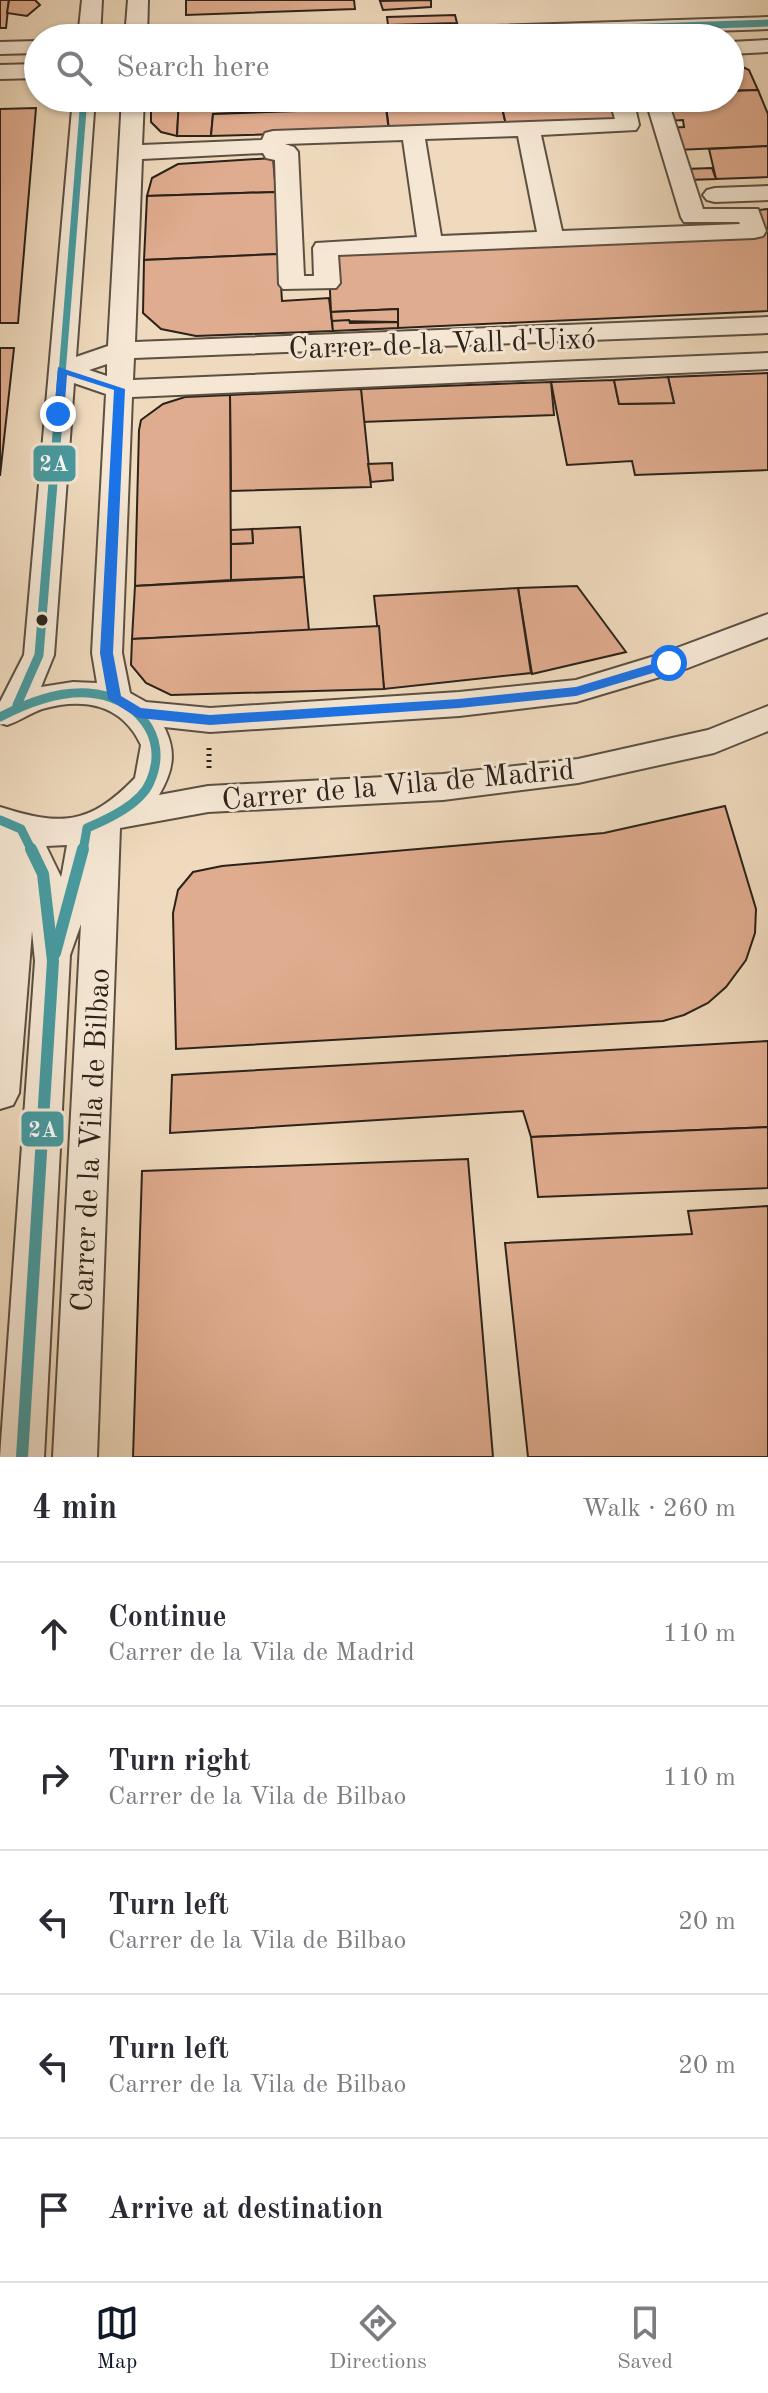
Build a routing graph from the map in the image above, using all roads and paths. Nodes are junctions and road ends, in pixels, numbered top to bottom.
1 (92, 0) edge
2 (138, 0) edge
3 (762, 23) edge
4 (90, 24) edge
5 (137, 24) edge
6 (732, 24) edge
7 (24, 47) edge
8 (0, 48) edge
9 (744, 48) edge
10 (767, 48) edge
11 (24, 71) edge
12 (0, 72) edge
13 (83, 112) edge
14 (132, 112) edge
15 (624, 112) edge
16 (660, 112) edge
17 (528, 129) junction
18 (413, 133) junction
19 (273, 146) junction
20 (130, 153) junction
21 (768, 193) edge
22 (686, 196) junction
23 (551, 239) junction
24 (430, 244) junction
25 (768, 325) edge
26 (121, 351) junction
27 (768, 361) edge
28 (62, 370) junction
29 (119, 389) junction
30 (768, 625) edge
31 (126, 706) junction
32 (9, 711) edge
33 (768, 718) edge
34 (210, 720) junction
35 (208, 799) junction
36 (103, 822) junction
37 (9, 824) edge
38 (53, 961) junction
39 (0, 1093) edge
40 (22, 1457) edge
41 (75, 1457) edge

1 - 4 street
2 - 5 street
3 - 6 street
3 - 10 street
7 - 8 street
9 - 10 street
11 - 12 street
13 - 28 street
14 - 20 street
15 - 17 street
16 - 22 street
17 - 18 street
17 - 23 street
18 - 19 street
18 - 24 street
19 - 20 street
19 - 24 street
20 - 26 street
21 - 22 street
22 - 23 street
23 - 24 street
25 - 26 street, Carrer de la Vall d'Uixó
26 - 28 street
26 - 29 street
27 - 29 street, Carrer de la Vall d'Uixó
28 - 29 street
28 - 32 street
29 - 31 street
30 - 34 street
31 - 32 street
31 - 34 street
31 - 36 street
33 - 35 street, Carrer de la Vila de Madrid
34 - 35 path
35 - 36 street, Carrer de la Vila de Madrid
36 - 37 street, Carrer de la Vila de Madrid
36 - 38 street
36 - 41 street, Carrer de la Vila de Bilbao
37 - 38 street
37 - 39 street
38 - 40 street

